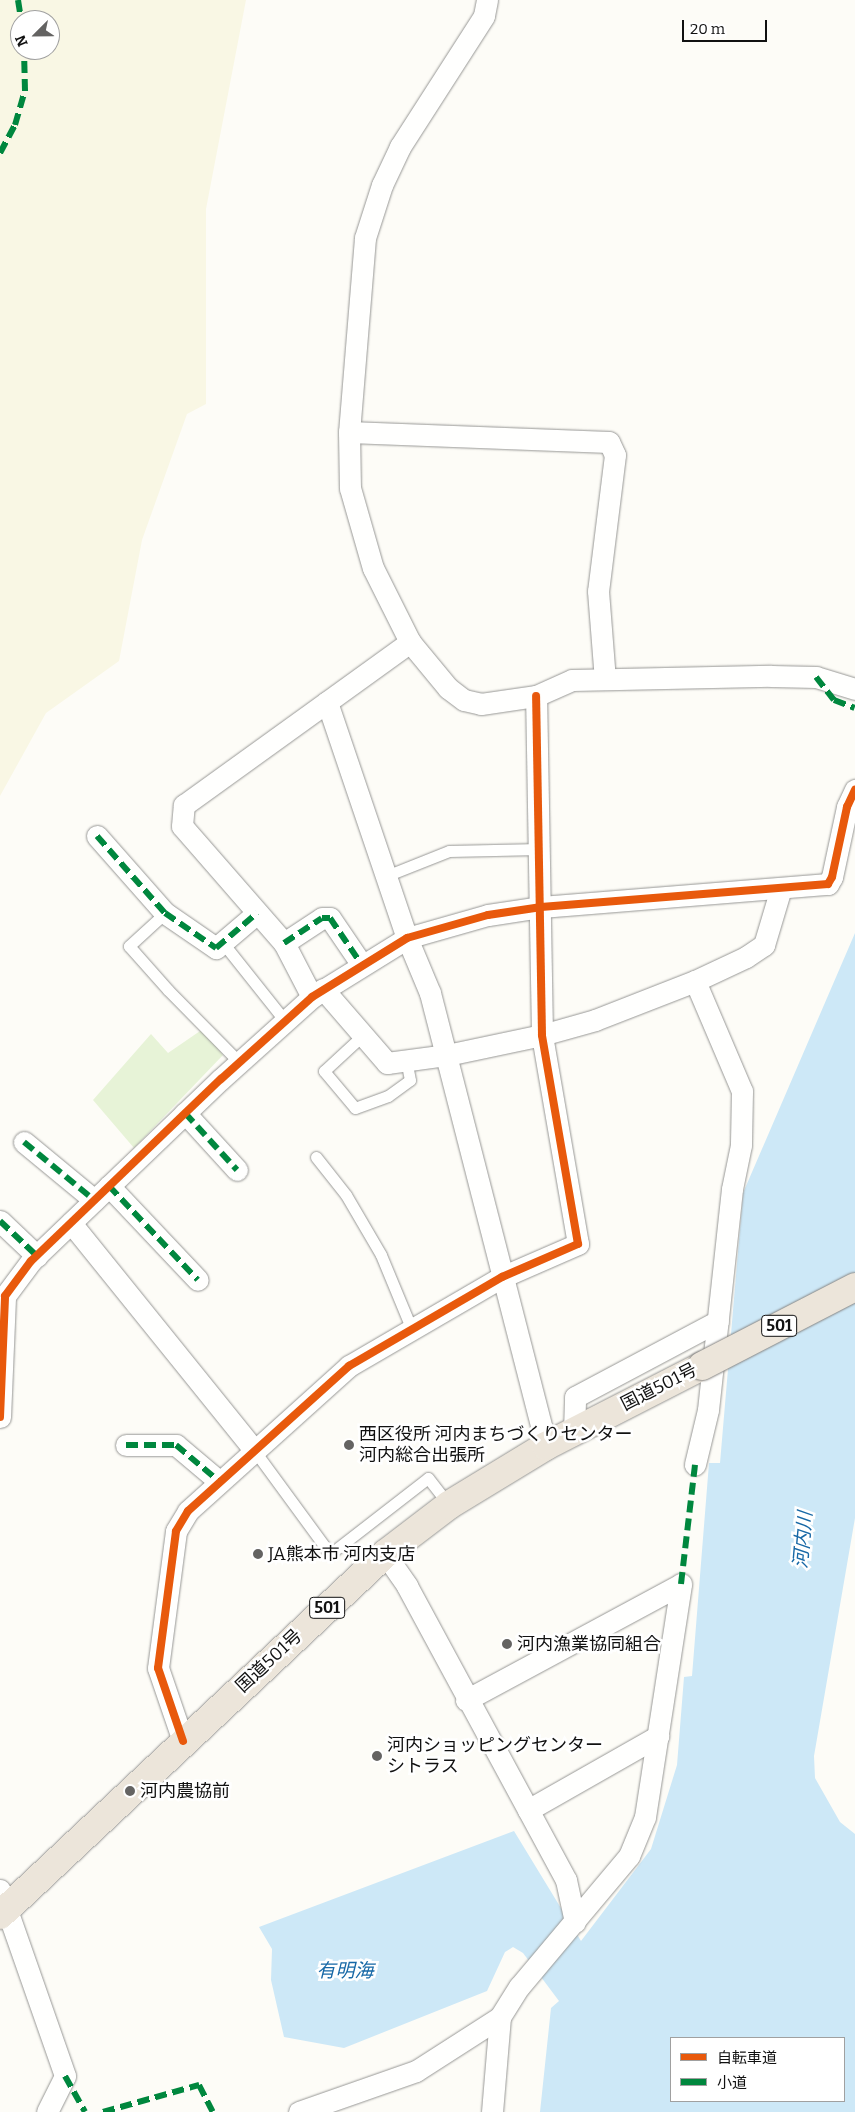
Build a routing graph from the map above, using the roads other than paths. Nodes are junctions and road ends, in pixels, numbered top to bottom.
1 (488, 0) edge
2 (349, 432) junction
3 (410, 642) junction
4 (605, 679) junction
5 (855, 689) edge
6 (536, 696) junction
7 (327, 702) junction
8 (855, 790) edge
9 (98, 836) dead end
10 (540, 849) junction
11 (386, 876) junction
12 (781, 888) junction
13 (541, 907) junction
14 (165, 913) junction
15 (257, 913) junction
16 (407, 938) junction
17 (223, 942) junction
18 (284, 943) junction
19 (362, 965) junction
20 (695, 981) junction
21 (318, 993) junction
22 (285, 1021) junction
23 (363, 1035) junction
24 (542, 1035) junction
25 (447, 1055) junction
26 (406, 1060) junction
27 (240, 1062) junction
28 (185, 1114) junction
29 (24, 1142) dead end
30 (316, 1157) dead end
31 (237, 1170) dead end
32 (102, 1193) junction
33 (0, 1221) edge
34 (71, 1223) junction
35 (37, 1256) junction
36 (502, 1277) junction
37 (198, 1280) dead end
38 (855, 1287) edge
39 (2, 1296) edge
40 (718, 1321) junction
41 (412, 1330) junction
42 (0, 1417) edge
43 (574, 1430) junction
44 (126, 1445) dead end
45 (546, 1446) junction
46 (254, 1450) junction
47 (695, 1464) dead end
48 (220, 1482) junction
49 (449, 1506) junction
50 (385, 1554) junction
51 (466, 1700) junction
52 (658, 1736) junction
53 (183, 1741) junction
54 (528, 1810) junction
55 (2, 1904) edge
56 (575, 1922) junction
57 (500, 2017) junction
58 (47, 2112) edge
59 (299, 2112) edge
60 (492, 2112) edge

1 - 2 street
2 - 3 street
2 - 4 street
3 - 6 street
3 - 7 street
4 - 5 street
4 - 6 street
6 - 10 street
7 - 11 street
7 - 15 street
8 - 12 street
9 - 14 street
10 - 11 lane
10 - 13 street
11 - 16 street
12 - 13 street
12 - 20 street
13 - 16 street
13 - 24 street
14 - 17 street
14 - 27 lane
15 - 17 street
15 - 18 street
16 - 19 street
16 - 25 street
17 - 22 lane
18 - 19 street
18 - 21 street
19 - 21 street
20 - 24 street
20 - 40 street
21 - 22 street
21 - 23 street
22 - 27 street
23 - 26 street
23 - 26 lane
24 - 25 street
24 - 36 street
25 - 26 street
25 - 36 street
27 - 28 street
28 - 31 street
28 - 32 street
29 - 32 street
30 - 41 lane
32 - 34 street
32 - 37 street
33 - 35 street
34 - 35 street
34 - 46 street
35 - 39 street
36 - 41 street
36 - 45 street
38 - 43 highway, 国道501号 / 501, bridge
39 - 42 street
40 - 43 street
40 - 47 street
41 - 46 street
43 - 45 highway, 国道501号 / 501
44 - 48 street
45 - 49 highway, 国道501号 / 501
46 - 48 street
46 - 49 lane
48 - 53 street
49 - 50 highway, 国道501号 / 501
50 - 51 street
50 - 53 highway, 国道501号 / 501
51 - 52 street
51 - 54 street
52 - 54 street
52 - 56 street
53 - 55 highway, 国道501号 / 501
54 - 56 street
55 - 58 street
56 - 57 street
57 - 59 street
57 - 60 street

